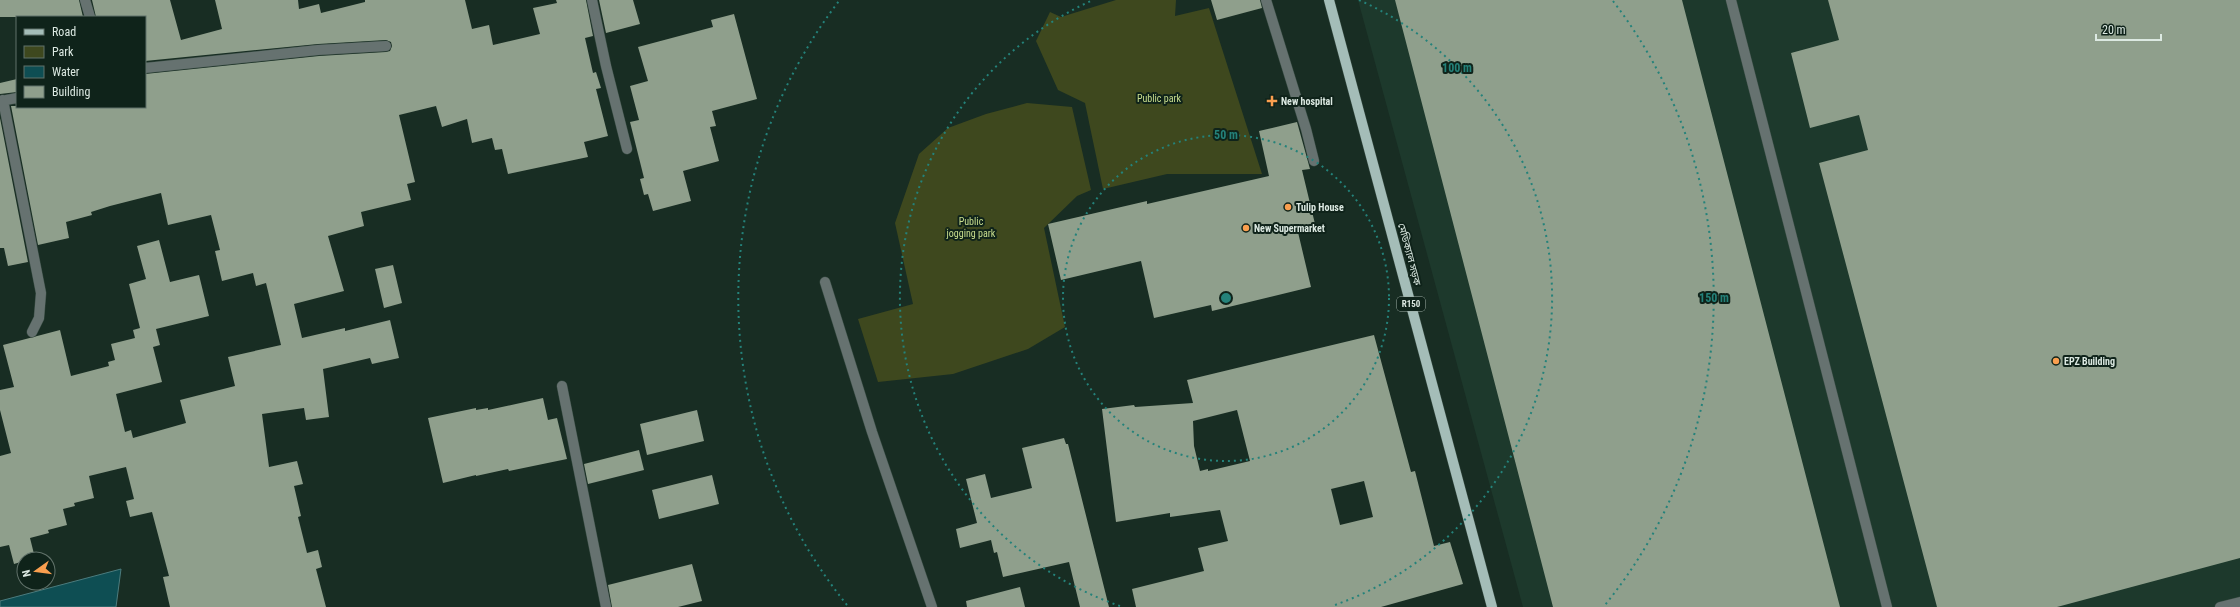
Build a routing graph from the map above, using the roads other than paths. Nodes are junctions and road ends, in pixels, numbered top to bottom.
1 (85, 0) edge
2 (592, 0) edge
3 (1266, 0) edge
4 (1329, 0) edge
5 (1731, 0) edge
6 (90, 16) edge
7 (386, 46) dead end
8 (146, 68) edge
9 (16, 98) edge
10 (2, 100) edge
11 (626, 149) dead end
12 (1314, 161) dead end
13 (825, 282) dead end
14 (32, 332) dead end
15 (562, 386) dead end
16 (2240, 602) edge
17 (606, 607) edge
18 (932, 607) edge
19 (1492, 607) edge
20 (1887, 607) edge
21 (2220, 607) edge

1 - 6 street
2 - 11 street
3 - 12 street
4 - 19 main road, মেডিক্যাল সড়ক / R150
5 - 20 street
7 - 8 street
9 - 10 street
10 - 14 street
13 - 18 street
15 - 17 street
16 - 21 street

